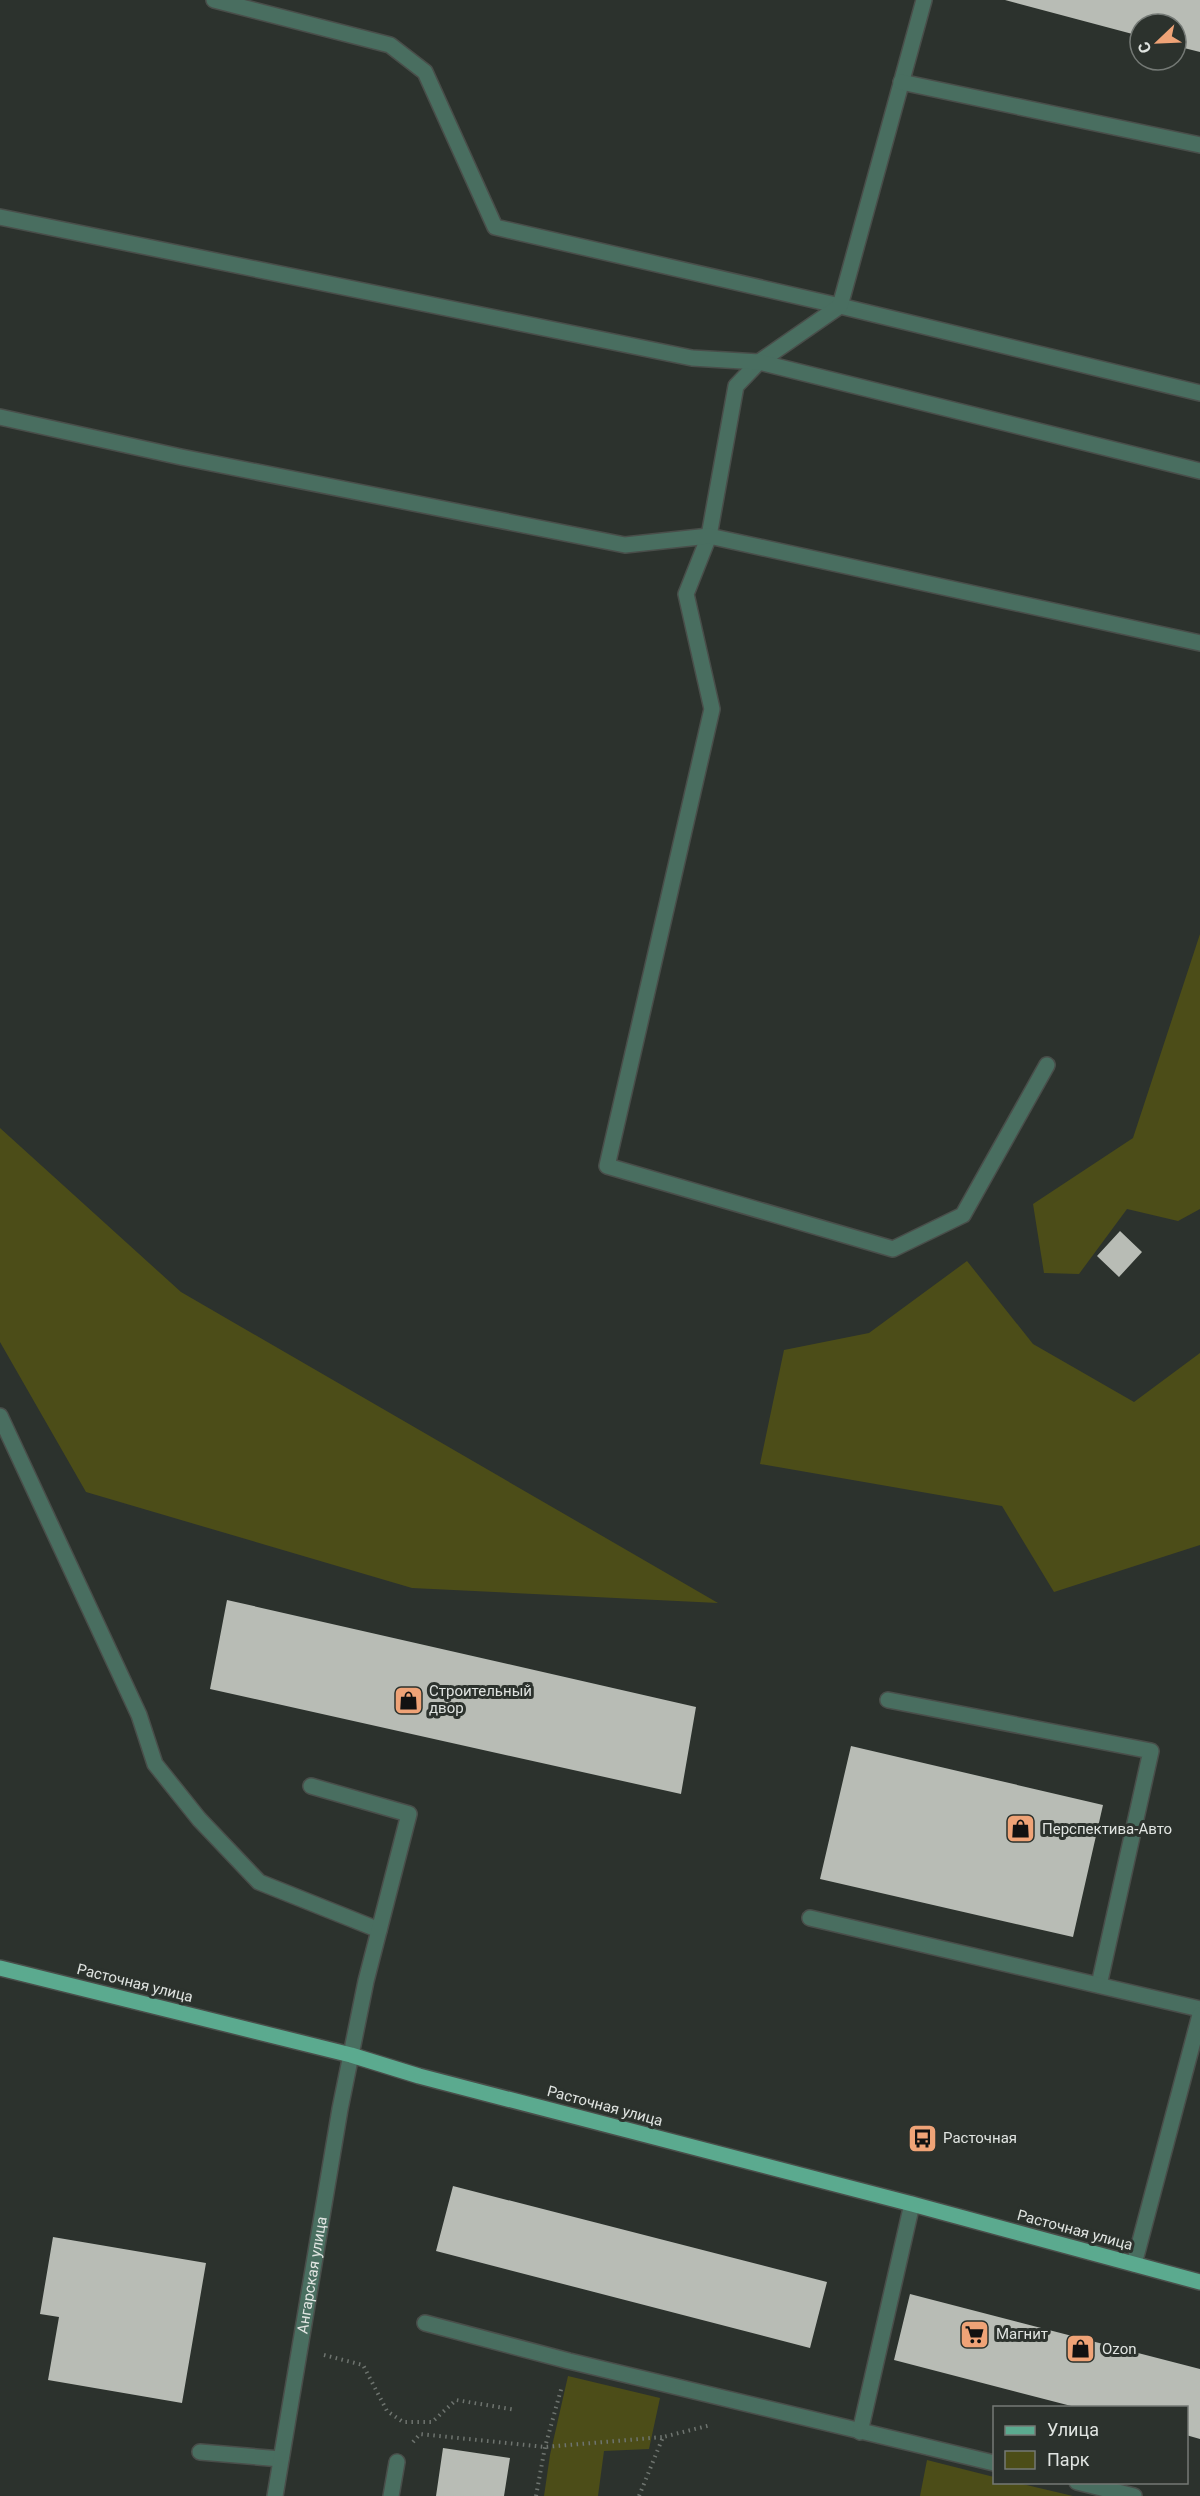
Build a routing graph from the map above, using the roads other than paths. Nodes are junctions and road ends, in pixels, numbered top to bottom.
1 (214, 0) edge
2 (924, 0) edge
3 (901, 82) junction
4 (1200, 145) edge
5 (0, 217) edge
6 (840, 306) junction
7 (759, 362) junction
8 (1200, 393) edge
9 (0, 417) edge
10 (1200, 471) edge
11 (709, 537) junction
12 (1200, 643) edge
13 (1047, 1065) dead end
14 (0, 1416) edge
15 (888, 1700) dead end
16 (311, 1786) dead end
17 (810, 1918) dead end
18 (379, 1930) junction
19 (0, 1968) edge
20 (1099, 1985) junction
21 (1200, 2009) edge
22 (1200, 2016) edge
23 (351, 2055) junction
24 (912, 2204) junction
25 (1134, 2264) junction
26 (1200, 2282) edge
27 (425, 2323) dead end
28 (860, 2432) junction
29 (200, 2452) dead end
30 (281, 2459) junction
31 (397, 2462) road end
32 (993, 2463) edge
33 (1085, 2484) edge
34 (275, 2496) edge
35 (391, 2496) edge
36 (1134, 2496) edge

1 - 6 street
2 - 3 street
3 - 4 street
3 - 6 street
5 - 7 street
6 - 7 street
6 - 8 street
7 - 10 street
7 - 11 street
9 - 11 street
11 - 12 street
11 - 13 street
14 - 18 street
15 - 20 street
16 - 18 street, Ангарская улица
17 - 20 street
18 - 23 street, Ангарская улица
19 - 23 main road, Расточная улица
20 - 21 street
22 - 25 street
23 - 24 main road, Расточная улица
23 - 30 street, Ангарская улица
24 - 25 main road, Расточная улица
24 - 28 street
25 - 26 main road, Расточная улица
27 - 28 street
28 - 32 street
29 - 30 street
30 - 34 street, Ангарская улица
31 - 35 street
33 - 36 street

